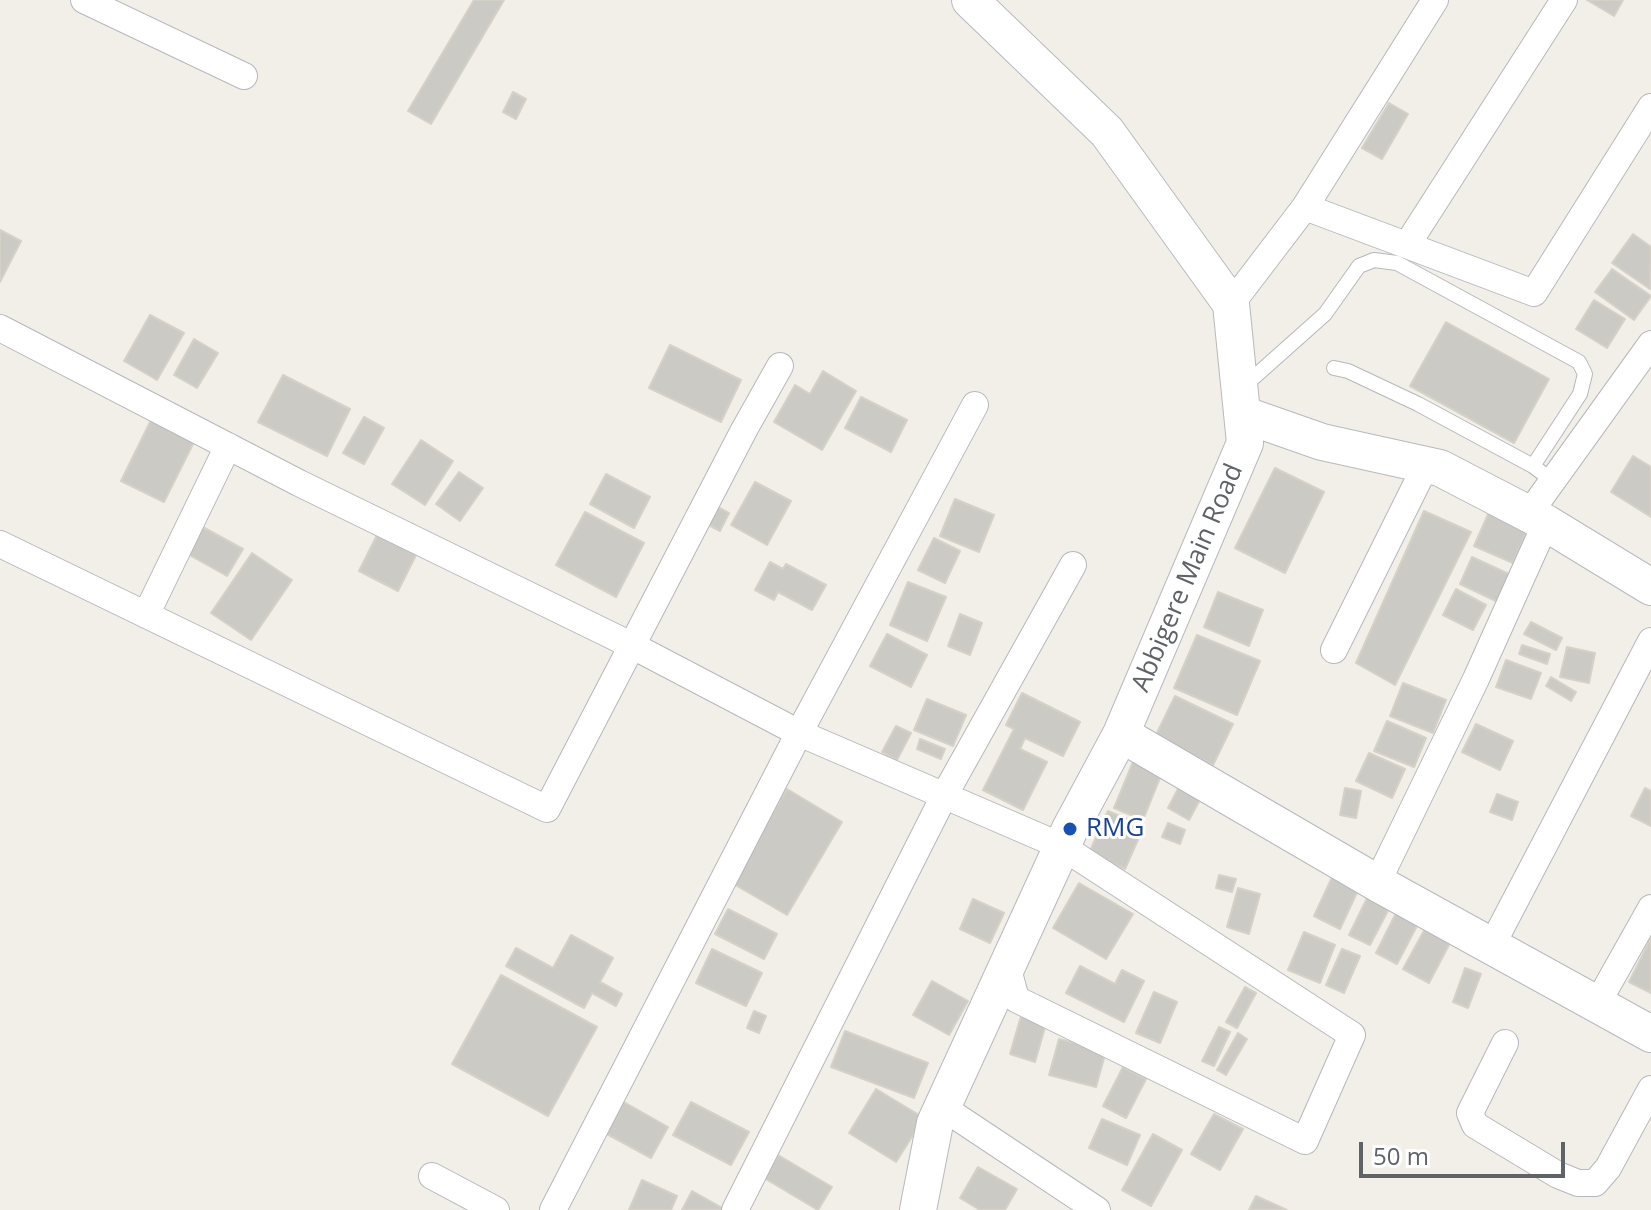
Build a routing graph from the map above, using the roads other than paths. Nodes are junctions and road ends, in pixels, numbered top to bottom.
1 (84, 0) edge
2 (970, 0) edge
3 (1435, 0) edge
4 (1564, 0) edge
5 (244, 76) dead end
6 (1651, 107) edge
7 (1305, 207) junction
8 (1407, 245) junction
9 (1231, 304) junction
10 (0, 328) edge
11 (1651, 344) edge
12 (780, 366) dead end
13 (1334, 368) dead end
14 (1241, 402) junction
15 (975, 405) dead end
16 (228, 446) junction
17 (1426, 465) junction
18 (1543, 473) junction
19 (1537, 519) junction
20 (0, 544) edge
21 (1073, 565) dead end
22 (1651, 587) edge
23 (146, 615) junction
24 (1651, 641) edge
25 (633, 646) junction
26 (1334, 650) dead end
27 (799, 733) junction
28 (1121, 734) junction
29 (944, 796) junction
30 (1061, 846) junction
31 (1377, 883) junction
32 (1651, 908) edge
33 (1492, 945) junction
34 (1007, 965) junction
35 (1597, 1004) junction
36 (1651, 1034) edge
37 (1505, 1043) dead end
38 (1651, 1089) edge
39 (942, 1107) junction
40 (432, 1176) dead end
41 (496, 1210) edge
42 (553, 1210) edge
43 (735, 1210) edge
44 (918, 1210) edge
45 (1097, 1210) edge

1 - 5 street
2 - 9 main road, Abbigere Main Road
3 - 7 street
4 - 8 street
6 - 8 street
7 - 8 street
7 - 9 street
9 - 14 main road, Abbigere Main Road
10 - 16 street
11 - 18 street
12 - 25 street
13 - 18 lane
14 - 17 main road
14 - 18 lane
14 - 28 main road, Abbigere Main Road
15 - 27 street
16 - 23 street
16 - 25 street
17 - 19 main road
17 - 26 street
18 - 19 street
19 - 22 main road
19 - 31 street
20 - 23 street
21 - 29 street
23 - 25 street
24 - 33 street
25 - 27 street
27 - 29 street
27 - 42 street
28 - 30 main road, Abbigere Main Road
28 - 31 main road
29 - 30 street
29 - 43 street
30 - 34 main road, Abbigere Main Road
30 - 34 street
31 - 33 main road
32 - 35 street
33 - 35 main road
34 - 39 main road, Abbigere Main Road
35 - 36 main road
37 - 38 street
39 - 44 main road, Abbigere Main Road
39 - 45 street
40 - 41 street

